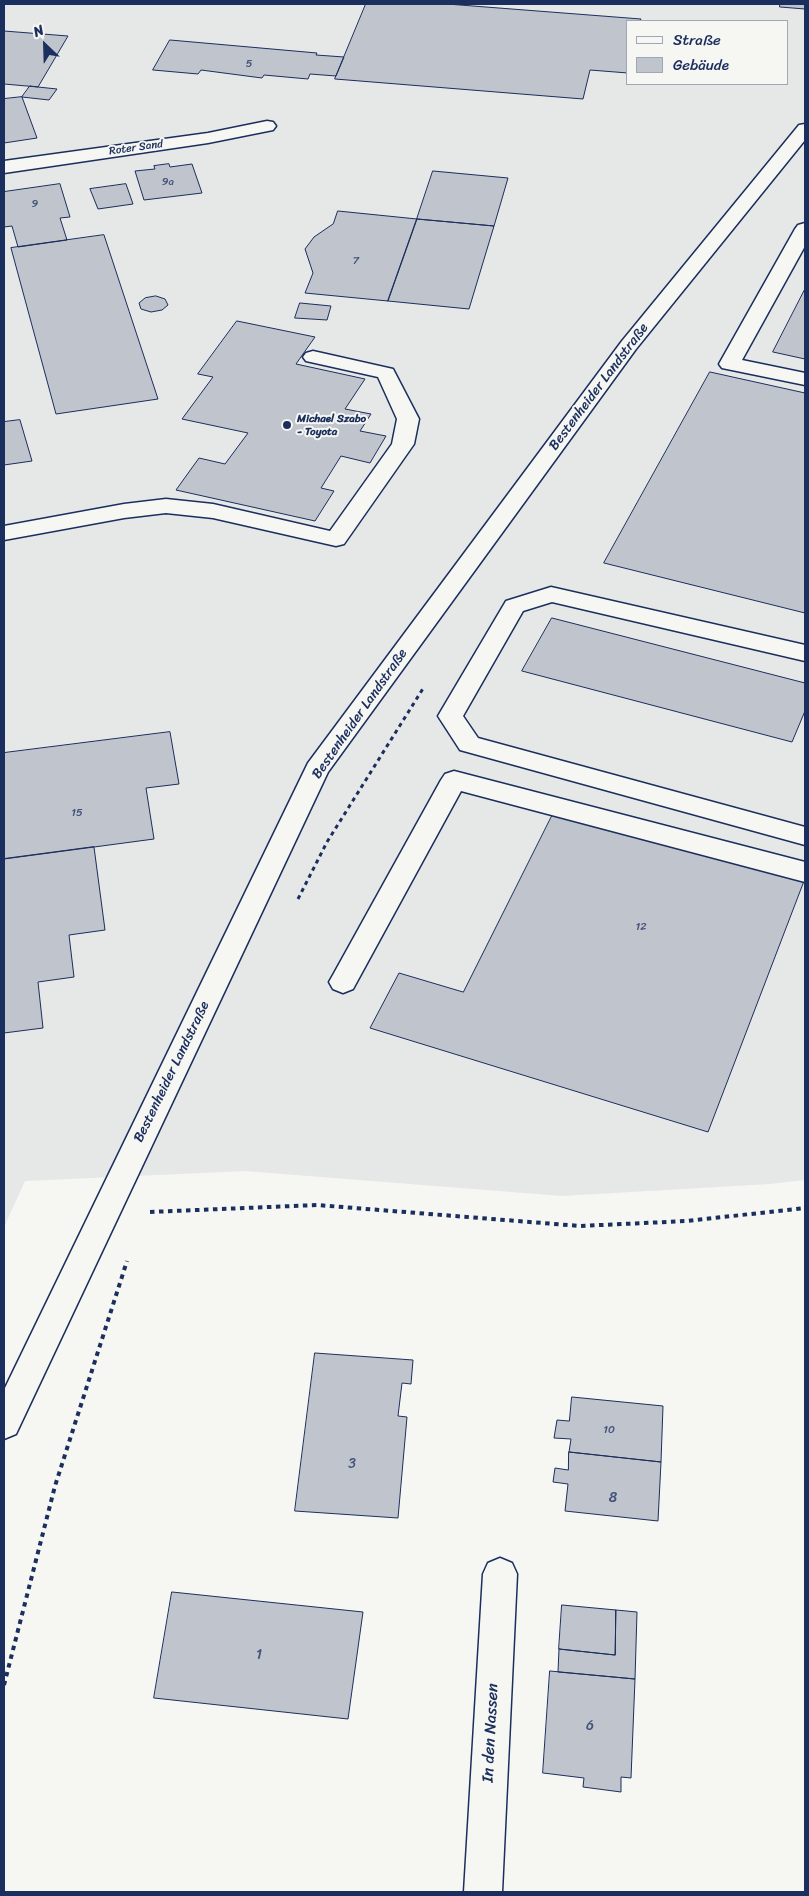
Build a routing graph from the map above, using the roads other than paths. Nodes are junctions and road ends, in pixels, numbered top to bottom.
1 (267, 126) dead end
2 (805, 129) edge
3 (4, 167) edge
4 (805, 228) edge
5 (313, 357) dead end
6 (805, 379) edge
7 (4, 533) edge
8 (805, 653) edge
9 (805, 836) edge
10 (805, 872) edge
11 (343, 982) dead end
12 (4, 1424) edge
13 (500, 1574) dead end
14 (482, 1892) edge

1 - 3 main road, Roter Sand
2 - 12 main road, Bestenheider Landstraße
4 - 6 main road
5 - 7 main road
8 - 9 main road
10 - 11 main road
13 - 14 main road, In den Nassen

